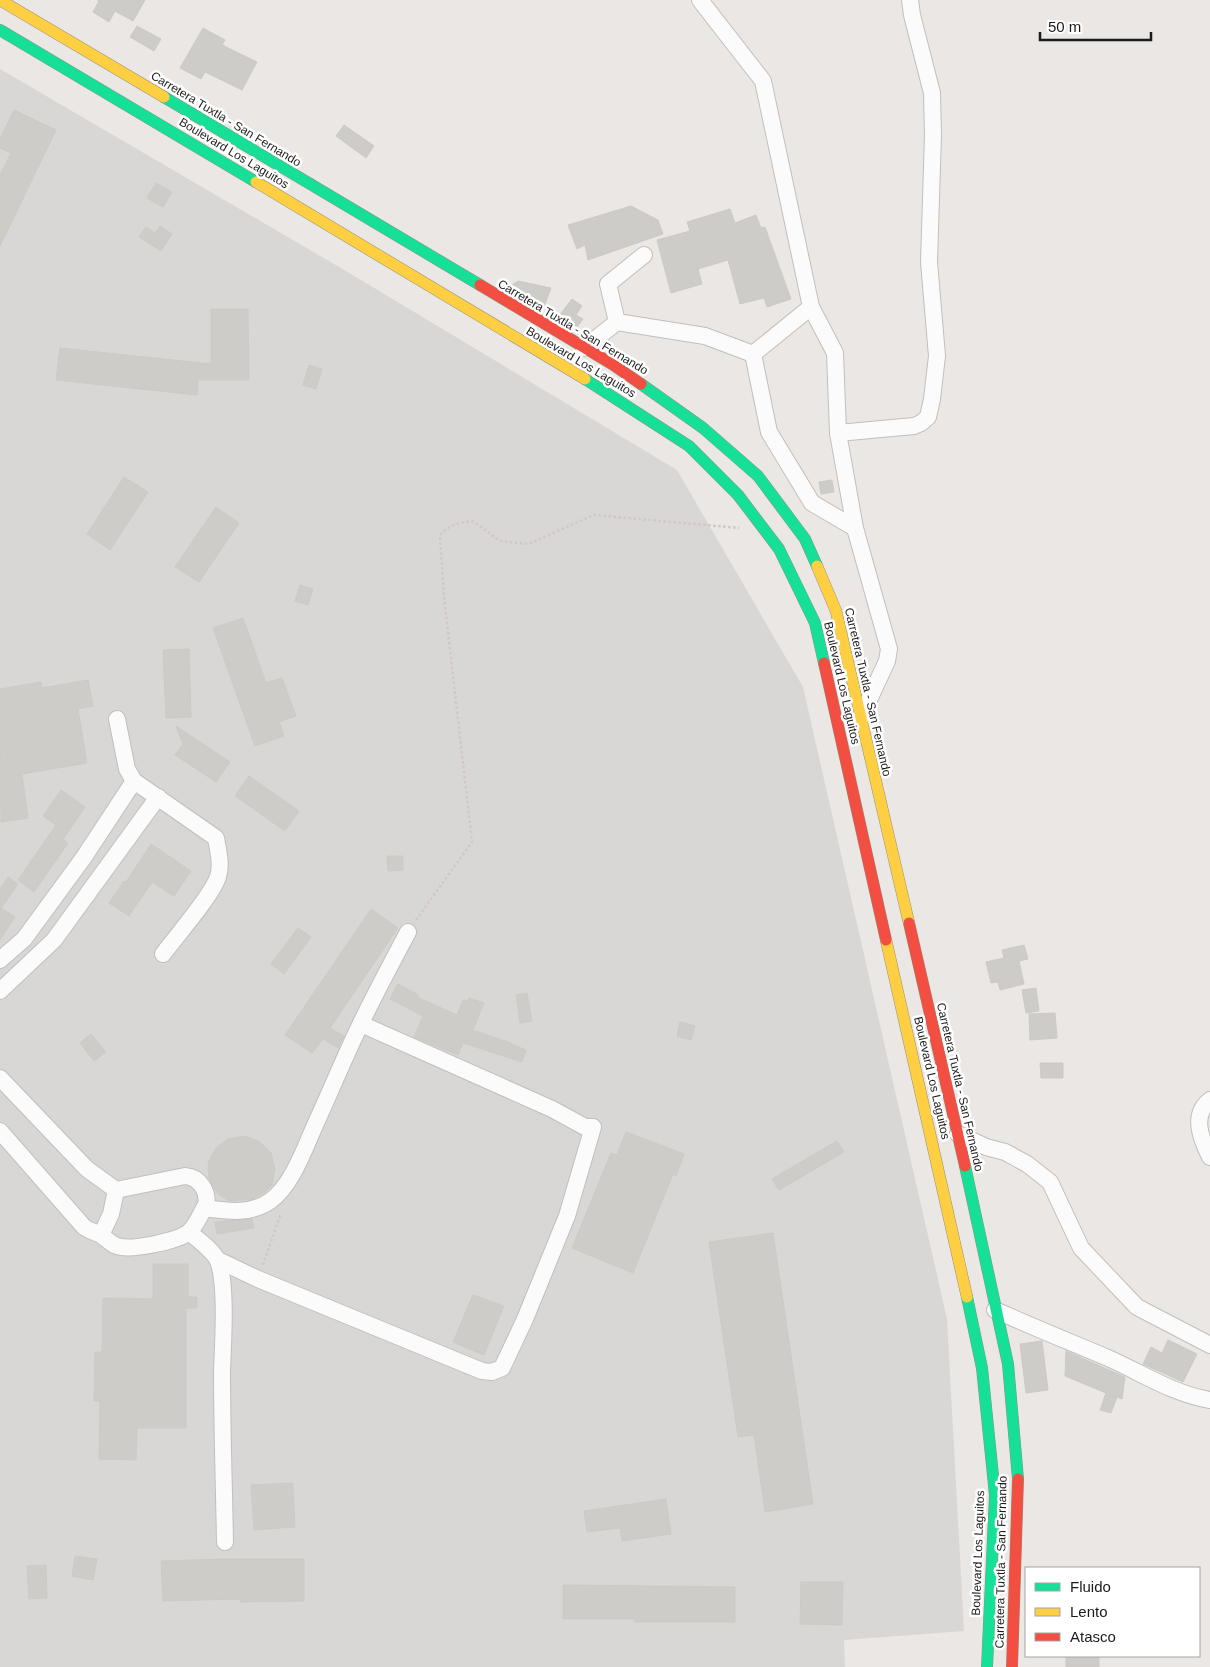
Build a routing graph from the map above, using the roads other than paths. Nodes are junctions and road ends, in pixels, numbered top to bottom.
1 (0, 0) edge
2 (700, 0) edge
3 (910, 0) edge
4 (0, 30) edge
5 (644, 255) dead end
6 (811, 307) junction
7 (616, 322) junction
8 (584, 348) junction
9 (754, 354) junction
10 (838, 433) junction
11 (855, 528) junction
12 (117, 718) dead end
13 (860, 719) junction
14 (134, 781) junction
15 (158, 797) junction
16 (408, 932) road end
17 (163, 954) dead end
18 (0, 960) edge
19 (1, 988) edge
20 (361, 1024) junction
21 (0, 1078) edge
22 (1210, 1100) edge
23 (0, 1131) edge
24 (958, 1134) junction
25 (1210, 1157) edge
26 (116, 1190) junction
27 (204, 1208) junction
28 (189, 1232) junction
29 (966, 1233) junction
30 (101, 1235) junction
31 (218, 1260) junction
32 (996, 1310) junction
33 (1210, 1345) edge
34 (1210, 1400) edge
35 (225, 1542) dead end
36 (988, 1667) edge
37 (1012, 1667) edge

1 - 8 main road, Carretera Tuxtla - San Fernando
2 - 6 street
3 - 10 street
4 - 29 main road, Boulevard Los Laguitos
5 - 7 street
6 - 9 street
6 - 10 street
7 - 8 street
7 - 9 street
8 - 13 main road, Carretera Tuxtla - San Fernando
9 - 11 street
10 - 11 street
11 - 13 street
12 - 14 street
13 - 24 main road, Carretera Tuxtla - San Fernando
14 - 15 street
14 - 18 street
15 - 17 street
15 - 19 street
16 - 20 street
20 - 27 street
20 - 31 street
21 - 26 street
22 - 25 street
23 - 30 street
24 - 29 main road, Carretera Tuxtla - San Fernando
24 - 33 street
26 - 27 street
26 - 30 street
27 - 28 street
28 - 30 street
28 - 31 street
29 - 32 main road, Carretera Tuxtla - San Fernando
29 - 36 main road, Boulevard Los Laguitos
31 - 35 street
32 - 34 street
32 - 37 main road, Carretera Tuxtla - San Fernando

